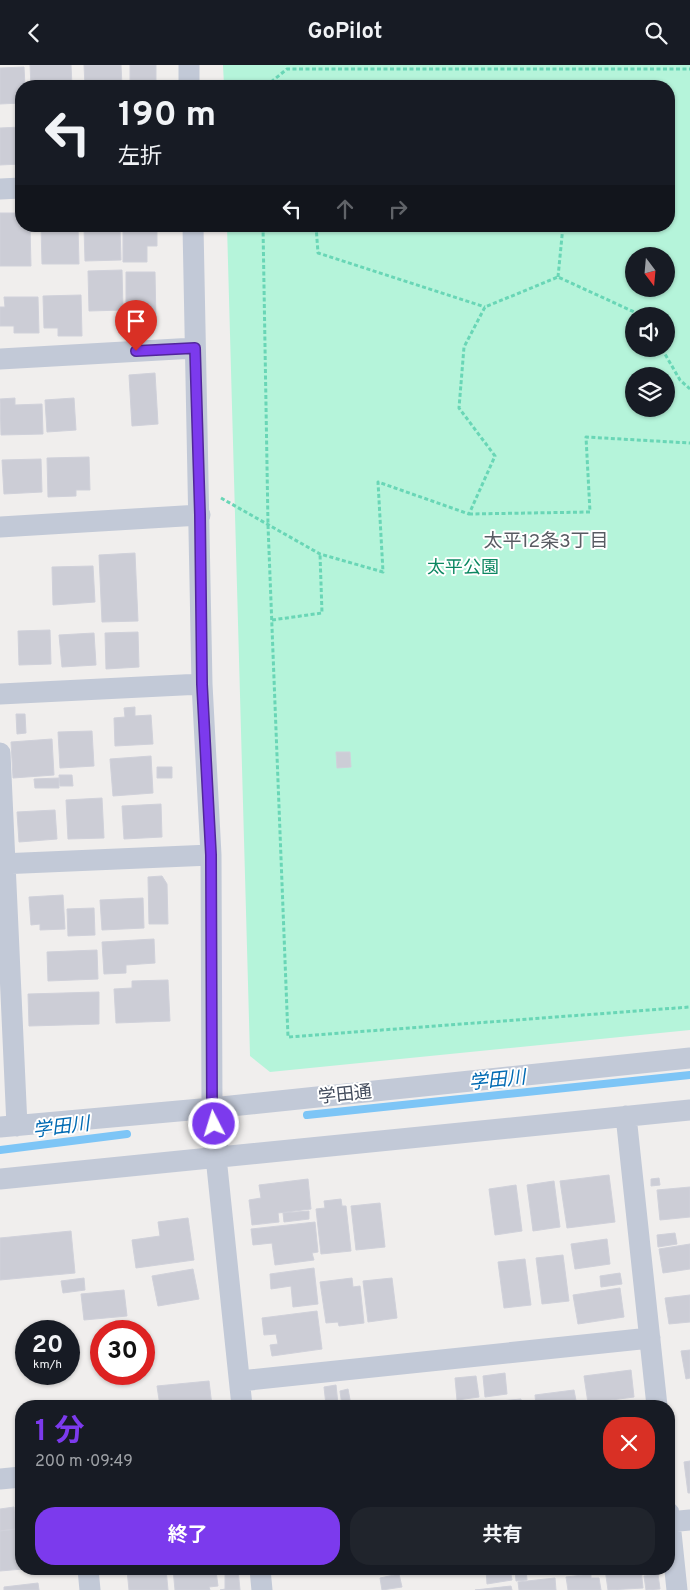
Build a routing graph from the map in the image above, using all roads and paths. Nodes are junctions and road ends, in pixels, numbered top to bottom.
1 (189, 65) edge
2 (690, 69) edge
3 (190, 80) edge
4 (273, 80) edge
5 (15, 188) edge
6 (0, 189) edge
7 (193, 232) edge
8 (263, 232) edge
9 (316, 232) edge
10 (562, 232) edge
11 (558, 277) junction
12 (485, 307) junction
13 (625, 308) edge
14 (195, 348) junction
15 (667, 357) edge
16 (0, 359) edge
17 (690, 389) edge
18 (690, 443) edge
19 (199, 485) junction
20 (469, 514) junction
21 (200, 515) junction
22 (268, 525) junction
23 (0, 527) edge
24 (320, 555) junction
25 (272, 620) junction
26 (202, 684) junction
27 (0, 694) edge
28 (0, 753) edge
29 (211, 855) junction
30 (3, 864) edge
31 (690, 1007) edge
32 (690, 1058) edge
33 (212, 1108) junction
34 (690, 1111) edge
35 (626, 1117) junction
36 (9, 1126) edge
37 (217, 1156) junction
38 (0, 1179) edge
39 (650, 1338) junction
40 (240, 1381) junction
41 (242, 1400) edge
42 (656, 1400) edge
43 (15, 1478) edge
44 (0, 1479) edge
45 (675, 1543) edge
46 (89, 1575) edge
47 (261, 1575) edge
48 (90, 1590) edge
49 (262, 1590) edge
50 (677, 1590) edge

1 - 3 street
2 - 4 path
5 - 6 street
7 - 14 street
8 - 22 path
9 - 12 path
10 - 11 path
11 - 12 path
11 - 13 path
12 - 20 path
14 - 16 street
14 - 19 street
15 - 17 path
18 - 20 path
19 - 21 street
19 - 22 path
20 - 24 path
21 - 23 street
21 - 26 street
22 - 24 path
22 - 25 path
24 - 25 path
25 - 31 path
26 - 27 street
26 - 29 street
28 - 30 street
29 - 30 street
29 - 33 street
30 - 36 street
32 - 33 street, 学田通
33 - 36 street, 学田通
33 - 37 street
34 - 35 street
35 - 37 street
35 - 39 street
37 - 38 street
37 - 40 street
39 - 40 street
39 - 42 street
40 - 41 street
43 - 44 street
45 - 50 street
46 - 48 street
47 - 49 street

